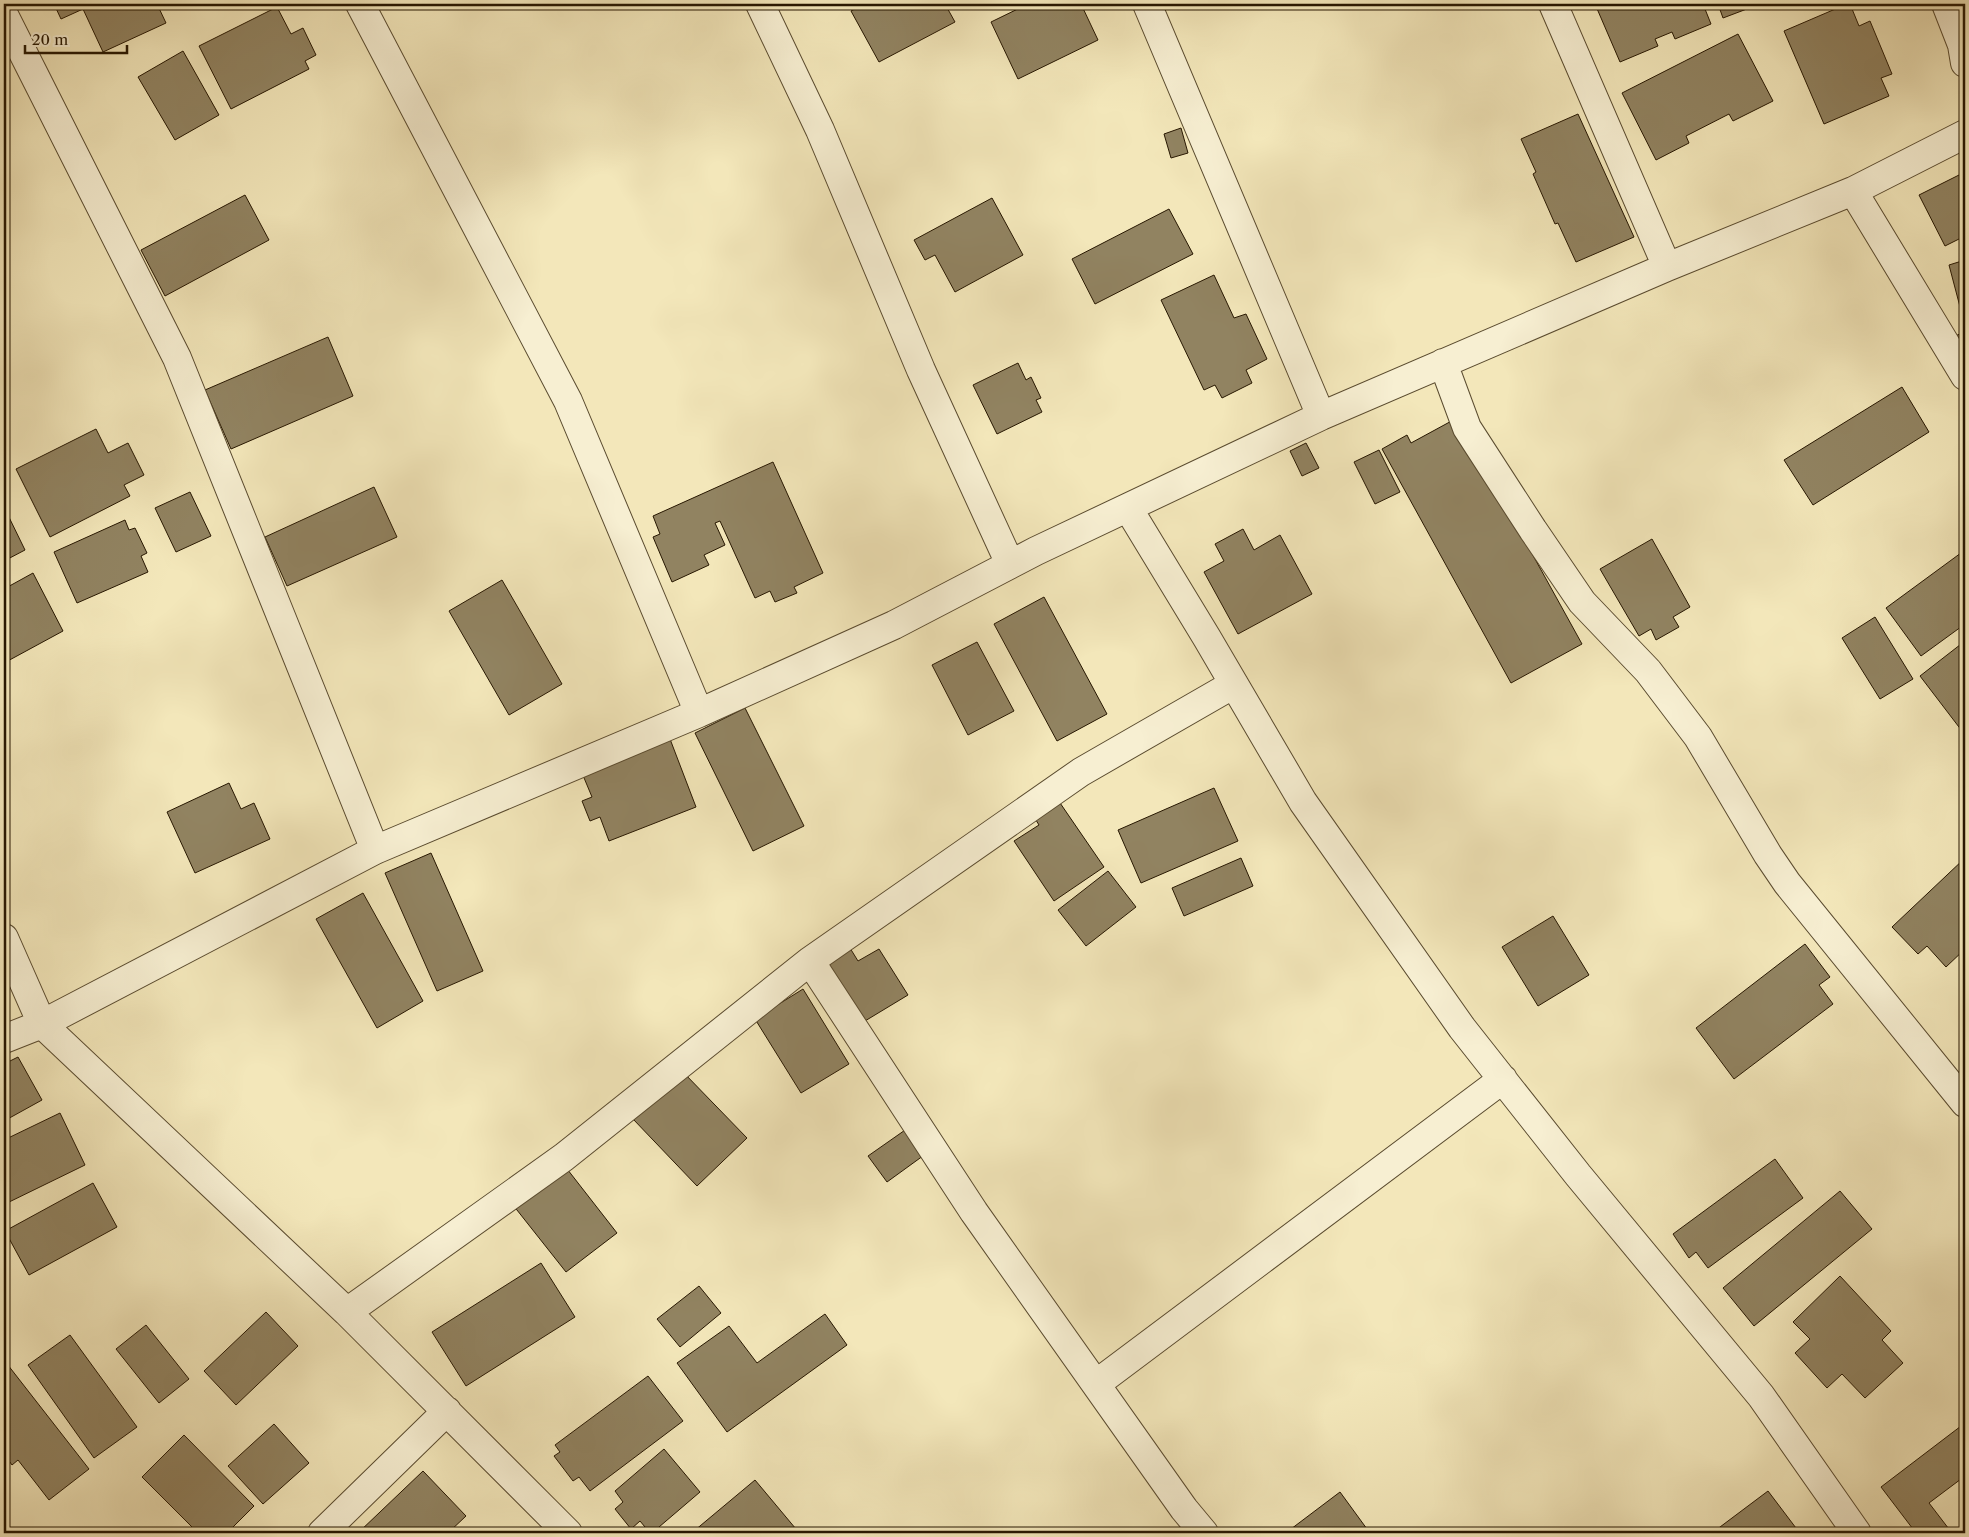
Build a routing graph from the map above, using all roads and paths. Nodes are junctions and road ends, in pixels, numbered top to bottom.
1 (360, 4) edge
2 (760, 4) edge
3 (1147, 4) edge
4 (1553, 4) edge
5 (1946, 4) edge
6 (4, 15) edge
7 (1965, 63) edge
8 (1965, 134) edge
9 (1853, 190) junction
10 (1667, 267) junction
11 (1443, 363) junction
12 (1965, 376) edge
13 (1321, 416) junction
14 (1128, 508) junction
15 (1010, 564) junction
16 (1234, 684) junction
17 (699, 712) junction
18 (375, 850) junction
19 (4, 938) edge
20 (810, 961) junction
21 (42, 1024) junction
22 (4, 1039) edge
23 (1503, 1080) junction
24 (1965, 1103) edge
25 (347, 1312) junction
26 (1096, 1384) junction
27 (447, 1412) junction
28 (322, 1533) edge
29 (568, 1533) edge
30 (1204, 1533) edge
31 (1857, 1533) edge

1 - 17 street
2 - 15 street
3 - 13 street
4 - 10 street
5 - 7 street
6 - 18 street
8 - 9 street
9 - 10 street
9 - 12 street
10 - 11 street
11 - 13 street
11 - 24 street
13 - 14 street
14 - 15 street
14 - 16 street
15 - 17 street
16 - 20 street
16 - 23 street
17 - 18 street
18 - 21 street
19 - 21 street
20 - 25 street
20 - 26 street
21 - 22 street
21 - 25 street
23 - 26 street
23 - 31 street
25 - 27 street
26 - 30 street
27 - 28 street
27 - 29 street

